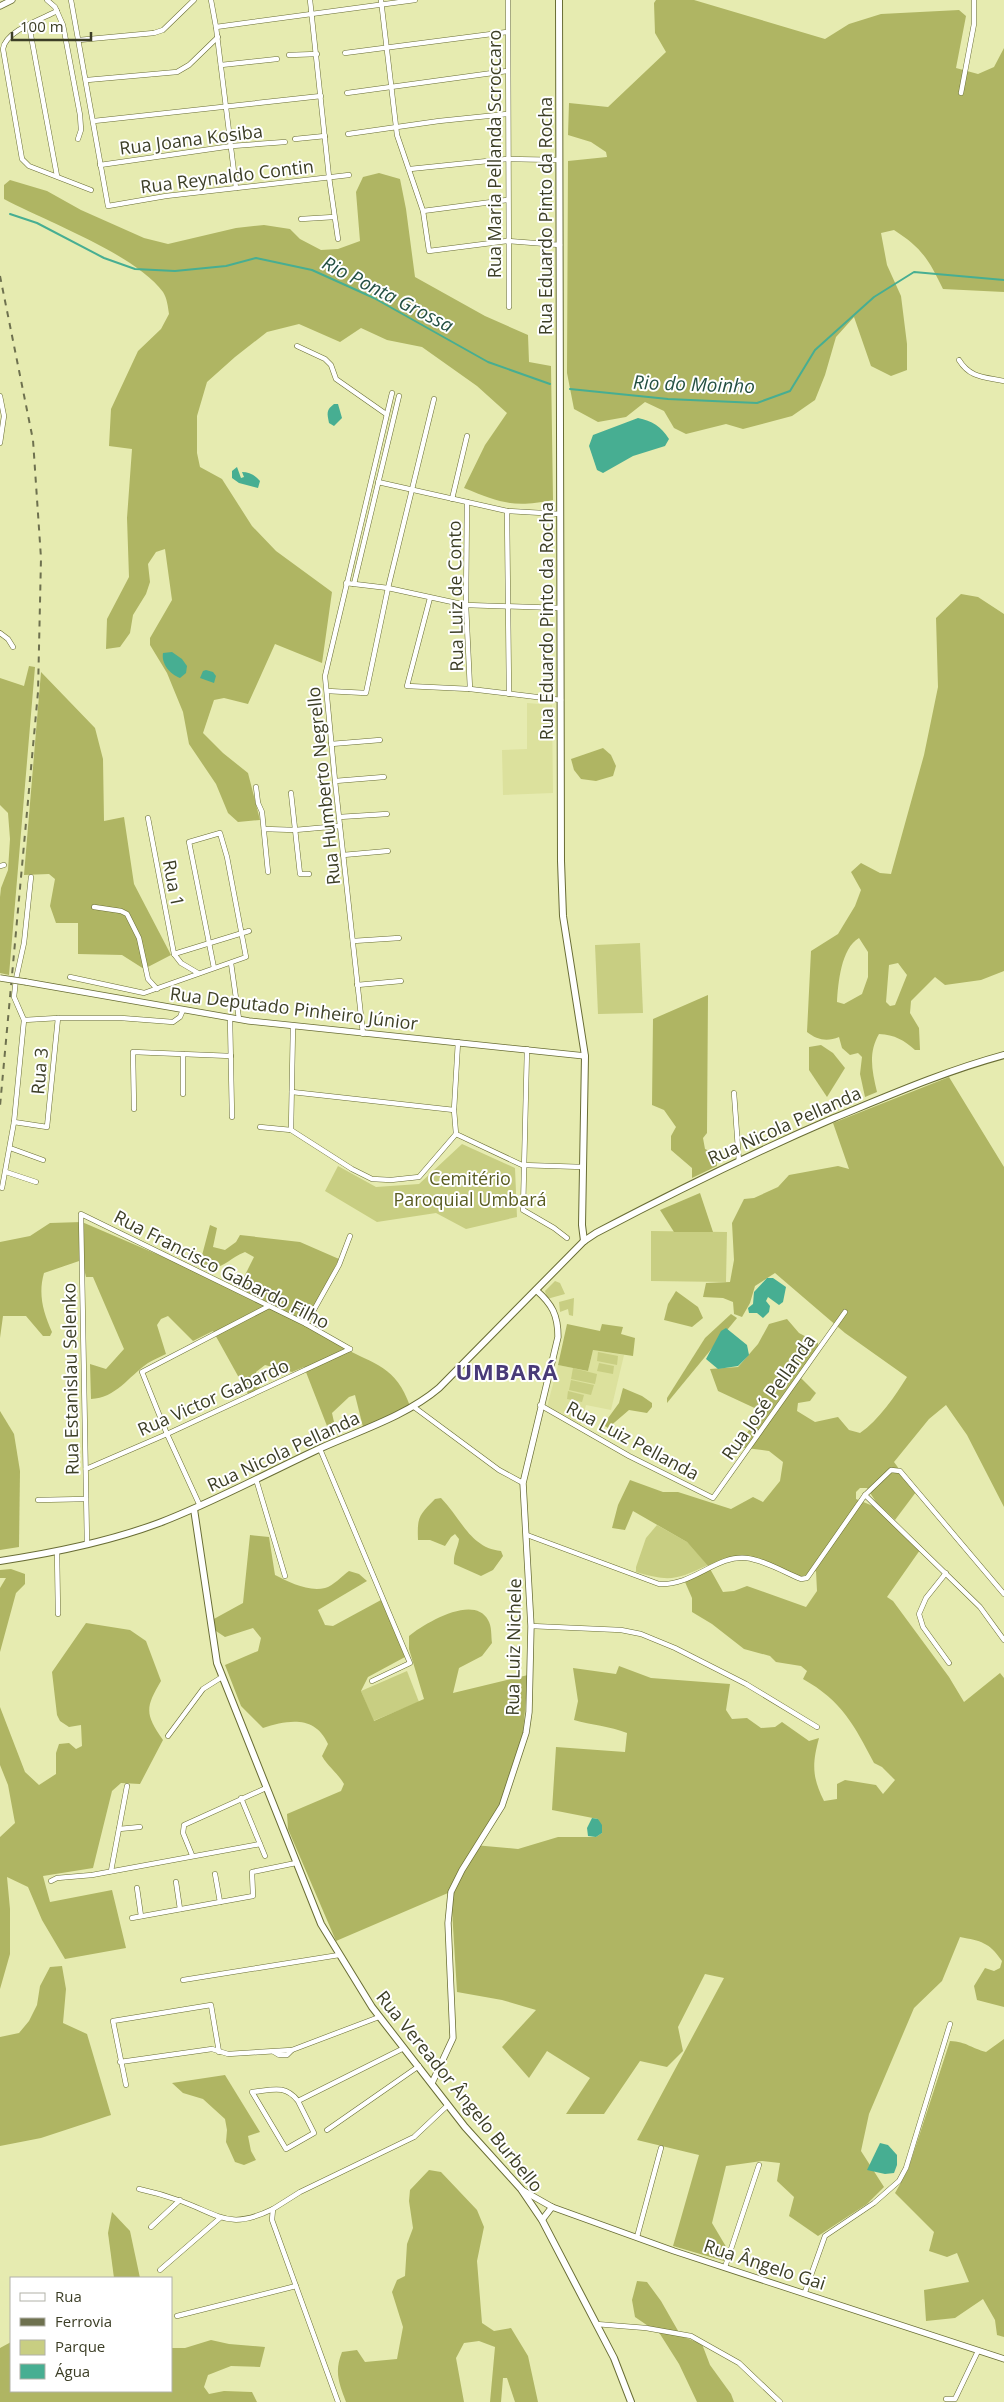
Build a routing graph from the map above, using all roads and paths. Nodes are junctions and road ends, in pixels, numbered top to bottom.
1 (12, 0) edge
2 (48, 0) edge
3 (55, 0) edge
4 (71, 0) edge
5 (194, 0) edge
6 (211, 0) edge
7 (310, 0) edge
8 (415, 0) edge
9 (508, 0) edge
10 (559, 0) edge
11 (974, 0) edge
12 (381, 2) edge
13 (0, 6) edge
14 (56, 9) junction
15 (311, 14) junction
16 (28, 25) junction
17 (216, 28) junction
18 (508, 32) junction
19 (218, 37) junction
20 (79, 40) junction
21 (386, 47) junction
22 (345, 53) dead end
23 (316, 54) junction
24 (289, 55) dead end
25 (277, 59) dead end
26 (221, 65) junction
27 (507, 72) junction
28 (87, 80) junction
29 (391, 87) junction
30 (347, 93) dead end
31 (961, 93) dead end
32 (321, 96) junction
33 (226, 105) junction
34 (507, 114) junction
35 (94, 121) junction
36 (396, 128) junction
37 (348, 134) dead end
38 (325, 136) junction
39 (78, 139) dead end
40 (295, 139) dead end
41 (285, 142) dead end
42 (232, 146) junction
43 (507, 159) junction
44 (559, 160) junction
45 (100, 165) junction
46 (410, 169) junction
47 (349, 175) dead end
48 (56, 176) junction
49 (329, 177) junction
50 (236, 188) junction
51 (91, 190) dead end
52 (507, 200) junction
53 (423, 211) junction
54 (334, 217) junction
55 (301, 219) dead end
56 (338, 239) dead end
57 (507, 242) junction
58 (560, 245) junction
59 (509, 307) dead end
60 (298, 346) dead end
61 (959, 360) dead end
62 (1004, 381) edge
63 (392, 393) dead end
64 (0, 396) edge
65 (399, 396) dead end
66 (434, 399) dead end
67 (386, 414) junction
68 (467, 436) dead end
69 (0, 443) edge
70 (378, 482) junction
71 (412, 490) junction
72 (452, 499) junction
73 (467, 502) junction
74 (507, 511) junction
75 (560, 514) junction
76 (346, 583) junction
77 (354, 584) junction
78 (388, 588) junction
79 (430, 598) junction
80 (466, 605) junction
81 (509, 605) junction
82 (560, 608) junction
83 (0, 634) edge
84 (13, 647) dead end
85 (470, 689) junction
86 (327, 691) junction
87 (509, 694) junction
88 (561, 700) junction
89 (380, 740) dead end
90 (331, 744) junction
91 (384, 777) dead end
92 (335, 781) junction
93 (256, 787) dead end
94 (291, 793) dead end
95 (387, 814) dead end
96 (339, 817) junction
97 (148, 818) dead end
98 (340, 826) junction
99 (264, 829) junction
100 (295, 830) junction
101 (388, 851) dead end
102 (343, 855) junction
103 (268, 872) dead end
104 (309, 874) dead end
105 (31, 877) dead end
106 (94, 907) dead end
107 (249, 931) dead end
108 (241, 934) junction
109 (399, 938) dead end
110 (353, 941) junction
111 (209, 944) junction
112 (174, 954) junction
113 (231, 963) junction
114 (214, 968) junction
115 (198, 973) junction
116 (70, 977) dead end
117 (0, 978) edge
118 (401, 981) dead end
119 (357, 985) junction
120 (157, 989) junction
121 (183, 1010) junction
122 (58, 1018) junction
123 (230, 1018) junction
124 (239, 1019) junction
125 (24, 1020) junction
126 (293, 1026) junction
127 (363, 1034) junction
128 (458, 1042) junction
129 (527, 1050) junction
130 (183, 1054) junction
131 (1004, 1055) edge
132 (231, 1056) junction
133 (585, 1056) junction
134 (292, 1092) junction
135 (184, 1094) dead end
136 (734, 1094) dead end
137 (134, 1109) dead end
138 (454, 1110) junction
139 (232, 1117) dead end
140 (14, 1122) junction
141 (260, 1127) dead end
142 (291, 1130) junction
143 (456, 1134) junction
144 (10, 1148) junction
145 (43, 1160) dead end
146 (739, 1162) junction
147 (522, 1164) junction
148 (583, 1167) junction
149 (6, 1172) junction
150 (36, 1182) dead end
151 (2, 1188) dead end
152 (81, 1214) joint
153 (350, 1236) dead end
154 (567, 1238) dead end
155 (584, 1241) junction
156 (536, 1290) junction
157 (269, 1306) junction
158 (845, 1312) dead end
159 (306, 1324) junction
160 (350, 1349) joint
161 (540, 1406) junction
162 (414, 1407) junction
163 (167, 1434) junction
164 (320, 1449) junction
165 (86, 1468) junction
166 (256, 1478) junction
167 (523, 1483) junction
168 (865, 1496) junction
169 (713, 1498) joint
170 (86, 1499) junction
171 (38, 1500) dead end
172 (197, 1508) junction
173 (527, 1535) junction
174 (87, 1544) junction
175 (57, 1551) junction
176 (0, 1561) edge
177 (946, 1573) junction
178 (285, 1576) dead end
179 (1004, 1594) edge
180 (58, 1614) dead end
181 (531, 1626) junction
182 (1004, 1640) edge
183 (949, 1663) dead end
184 (222, 1677) junction
185 (372, 1681) dead end
186 (817, 1727) dead end
187 (168, 1736) dead end
188 (127, 1786) dead end
189 (266, 1788) junction
190 (241, 1798) junction
191 (140, 1827) dead end
192 (119, 1828) junction
193 (260, 1844) junction
194 (192, 1855) junction
195 (264, 1856) dead end
196 (296, 1863) junction
197 (111, 1871) junction
198 (215, 1874) dead end
199 (51, 1881) dead end
200 (176, 1882) dead end
201 (137, 1888) dead end
202 (220, 1902) junction
203 (180, 1909) junction
204 (141, 1916) junction
205 (132, 1918) dead end
206 (338, 1955) junction
207 (183, 1980) dead end
208 (379, 2017) junction
209 (950, 2024) dead end
210 (404, 2048) junction
211 (219, 2052) junction
212 (120, 2062) junction
213 (419, 2066) junction
214 (432, 2083) junction
215 (126, 2085) dead end
216 (298, 2101) junction
217 (448, 2106) junction
218 (327, 2130) dead end
219 (661, 2148) dead end
220 (758, 2165) dead end
221 (139, 2188) dead end
222 (521, 2189) junction
223 (180, 2200) junction
224 (552, 2207) junction
225 (273, 2209) junction
226 (220, 2218) junction
227 (542, 2220) junction
228 (151, 2227) dead end
229 (637, 2238) junction
230 (725, 2267) junction
231 (160, 2270) dead end
232 (296, 2286) junction
233 (805, 2292) junction
234 (178, 2316) dead end
235 (595, 2324) junction
236 (978, 2351) junction
237 (1004, 2359) edge
238 (946, 2399) dead end
239 (338, 2402) edge
240 (631, 2402) edge
241 (780, 2402) edge

1 - 13 street
2 - 14 street
3 - 14 street
4 - 20 street
5 - 20 street
6 - 17 street
7 - 15 street
8 - 12 street
9 - 18 street, Rua Maria Pellanda Scroccaro
10 - 44 main road, Rua Eduardo Pinto da Rocha
11 - 31 street
12 - 15 street
12 - 21 street
14 - 16 street
14 - 39 street
15 - 17 street
15 - 23 street
16 - 48 street
16 - 48 street
17 - 19 street
18 - 21 street
18 - 27 street, Rua Maria Pellanda Scroccaro
19 - 26 street
19 - 28 street
20 - 28 street
21 - 22 street
21 - 29 street
23 - 24 street
23 - 32 street
25 - 26 street
26 - 33 street
27 - 29 street
27 - 34 street, Rua Maria Pellanda Scroccaro
28 - 35 street
29 - 30 street
29 - 36 street
32 - 33 street
32 - 38 street
33 - 35 street
33 - 42 street
34 - 36 street
34 - 43 street, Rua Maria Pellanda Scroccaro
35 - 45 street
36 - 37 street
36 - 46 street
38 - 40 street
38 - 49 street
41 - 42 street, Rua Joana Kosiba
42 - 45 street, Rua Joana Kosiba
42 - 50 street
43 - 44 street
43 - 46 street
43 - 52 street, Rua Maria Pellanda Scroccaro
44 - 58 main road, Rua Eduardo Pinto da Rocha
45 - 50 street, Rua Reynaldo Contin
46 - 53 street
47 - 49 street, Rua Reynaldo Contin
48 - 51 street
49 - 50 street, Rua Reynaldo Contin
49 - 54 street
52 - 53 street
52 - 57 street, Rua Maria Pellanda Scroccaro
53 - 57 street
54 - 55 street
54 - 56 street
57 - 58 street
57 - 59 street, Rua Maria Pellanda Scroccaro
58 - 75 main road, Rua Eduardo Pinto da Rocha
60 - 67 street
61 - 62 street
63 - 67 street, Rua Humberto Negrello
64 - 69 street
65 - 70 street
66 - 71 street
67 - 76 street, Rua Humberto Negrello
68 - 72 street
70 - 71 street
70 - 77 street
71 - 72 street
71 - 78 street
72 - 73 street
73 - 74 street
73 - 80 street, Rua Luiz de Conto
74 - 75 street
74 - 81 street
75 - 82 main road, Rua Eduardo Pinto da Rocha
76 - 77 street
76 - 86 street, Rua Humberto Negrello
77 - 78 street
78 - 79 street
78 - 86 street
79 - 80 street
79 - 85 street
80 - 81 street
80 - 85 street, Rua Luiz de Conto
81 - 82 street
81 - 87 street
82 - 88 main road, Rua Eduardo Pinto da Rocha
83 - 84 street
85 - 87 street
86 - 90 street, Rua Humberto Negrello
87 - 88 street
88 - 133 main road, Rua Eduardo Pinto da Rocha
89 - 90 street
90 - 92 street, Rua Humberto Negrello
91 - 92 street
92 - 96 street, Rua Humberto Negrello
93 - 99 street
94 - 100 street
95 - 96 street
96 - 98 street, Rua Humberto Negrello
97 - 112 street, Rua 1
98 - 100 street
98 - 102 street, Rua Humberto Negrello
99 - 100 street
99 - 103 street
100 - 104 street
101 - 102 street
102 - 110 street, Rua Humberto Negrello
105 - 125 street
106 - 120 street
107 - 108 street
108 - 111 street
108 - 111 street
108 - 113 street
109 - 110 street
110 - 119 street, Rua Humberto Negrello
111 - 112 street
111 - 114 street
112 - 115 street
113 - 114 street
113 - 124 street
114 - 115 street
115 - 120 street
116 - 120 street
117 - 121 street, Rua Deputado Pinheiro Júnior, bridge
118 - 119 street
119 - 127 street, Rua Humberto Negrello
121 - 122 street
121 - 123 street, Rua Deputado Pinheiro Júnior
122 - 125 street
122 - 140 street, Rua 3
123 - 124 street, Rua Deputado Pinheiro Júnior
123 - 132 street
124 - 126 street, Rua Deputado Pinheiro Júnior
125 - 140 street
126 - 127 street, Rua Deputado Pinheiro Júnior
126 - 134 street
127 - 128 street, Rua Deputado Pinheiro Júnior
128 - 129 street, Rua Deputado Pinheiro Júnior
128 - 138 street
129 - 133 street, Rua Deputado Pinheiro Júnior
129 - 147 street
130 - 132 street
130 - 135 street
130 - 137 street
131 - 146 main road, Rua Nicola Pellanda
132 - 139 street
133 - 148 main road, Rua Eduardo Pinto da Rocha
134 - 138 street
134 - 142 street
136 - 146 street
138 - 143 street
140 - 144 street
141 - 142 street
142 - 143 street
143 - 147 street
144 - 145 street
144 - 149 street
146 - 155 main road, Rua Nicola Pellanda
147 - 148 street
147 - 154 street
148 - 155 main road, Rua Eduardo Pinto da Rocha
149 - 150 street
149 - 151 street
152 - 157 street, Rua Francisco Gabardo Filho
152 - 165 street, Rua Estanislau Selenko
153 - 159 street
155 - 156 main road, Rua Nicola Pellanda
156 - 161 street, Rua Luiz Nichele
156 - 162 main road, Rua Nicola Pellanda
157 - 159 street, Rua Francisco Gabardo Filho
157 - 163 street
158 - 169 street, Rua José Pellanda
159 - 160 street, Rua Francisco Gabardo Filho
160 - 163 street, Rua Victor Gabardo
161 - 167 street, Rua Luiz Nichele
161 - 169 street, Rua Luiz Pellanda
162 - 164 main road, Rua Nicola Pellanda
162 - 167 street
163 - 165 street, Rua Victor Gabardo
163 - 172 street
164 - 166 main road, Rua Nicola Pellanda
164 - 185 street
165 - 170 street, Rua Estanislau Selenko
166 - 172 main road, Rua Nicola Pellanda
166 - 178 street
167 - 173 street, Rua Luiz Nichele
168 - 173 street
168 - 177 street
168 - 179 street
170 - 171 street
170 - 174 street, Rua Estanislau Selenko
172 - 174 main road, Rua Nicola Pellanda
172 - 184 main road, Rua Vereador Ângelo Burbello
173 - 181 street, Rua Luiz Nichele
174 - 175 main road, Rua Nicola Pellanda
175 - 176 main road, Rua Nicola Pellanda
175 - 180 street
177 - 182 street
177 - 183 street
181 - 186 street
181 - 214 street, Rua Luiz Nichele
184 - 187 street
184 - 189 main road, Rua Vereador Ângelo Burbello
188 - 192 street
189 - 190 street
189 - 196 main road, Rua Vereador Ângelo Burbello
190 - 193 street
190 - 194 street
191 - 192 street
192 - 197 street
193 - 194 street
193 - 195 street
194 - 197 street
196 - 202 street
196 - 206 main road, Rua Vereador Ângelo Burbello
197 - 199 street
198 - 202 street
200 - 203 street
201 - 204 street
202 - 203 street
203 - 204 street
204 - 205 street
206 - 207 street
206 - 208 main road, Rua Vereador Ângelo Burbello
208 - 210 main road, Rua Vereador Ângelo Burbello
208 - 211 street
209 - 233 street
210 - 213 main road, Rua Vereador Ângelo Burbello
210 - 216 street
211 - 212 street
211 - 212 street
212 - 215 street
213 - 214 main road, Rua Vereador Ângelo Burbello
213 - 218 street
214 - 217 main road, Rua Vereador Ângelo Burbello
216 - 216 street
217 - 222 main road, Rua Vereador Ângelo Burbello
217 - 225 street
219 - 229 street
220 - 230 street
221 - 223 street
222 - 224 street, Rua Ângelo Gai
222 - 227 main road, Rua Vereador Ângelo Burbello
223 - 226 street
223 - 228 street
224 - 227 street
224 - 229 street, Rua Ângelo Gai
225 - 226 street
225 - 232 street
226 - 231 street
227 - 235 main road, Rua Vereador Ângelo Burbello
229 - 230 street, Rua Ângelo Gai
230 - 233 street, Rua Ângelo Gai
232 - 234 street
232 - 239 street
233 - 236 street, Rua Ângelo Gai
235 - 240 main road, Rua Vereador Ângelo Burbello
235 - 241 street
236 - 237 street, Rua Ângelo Gai
236 - 238 street

